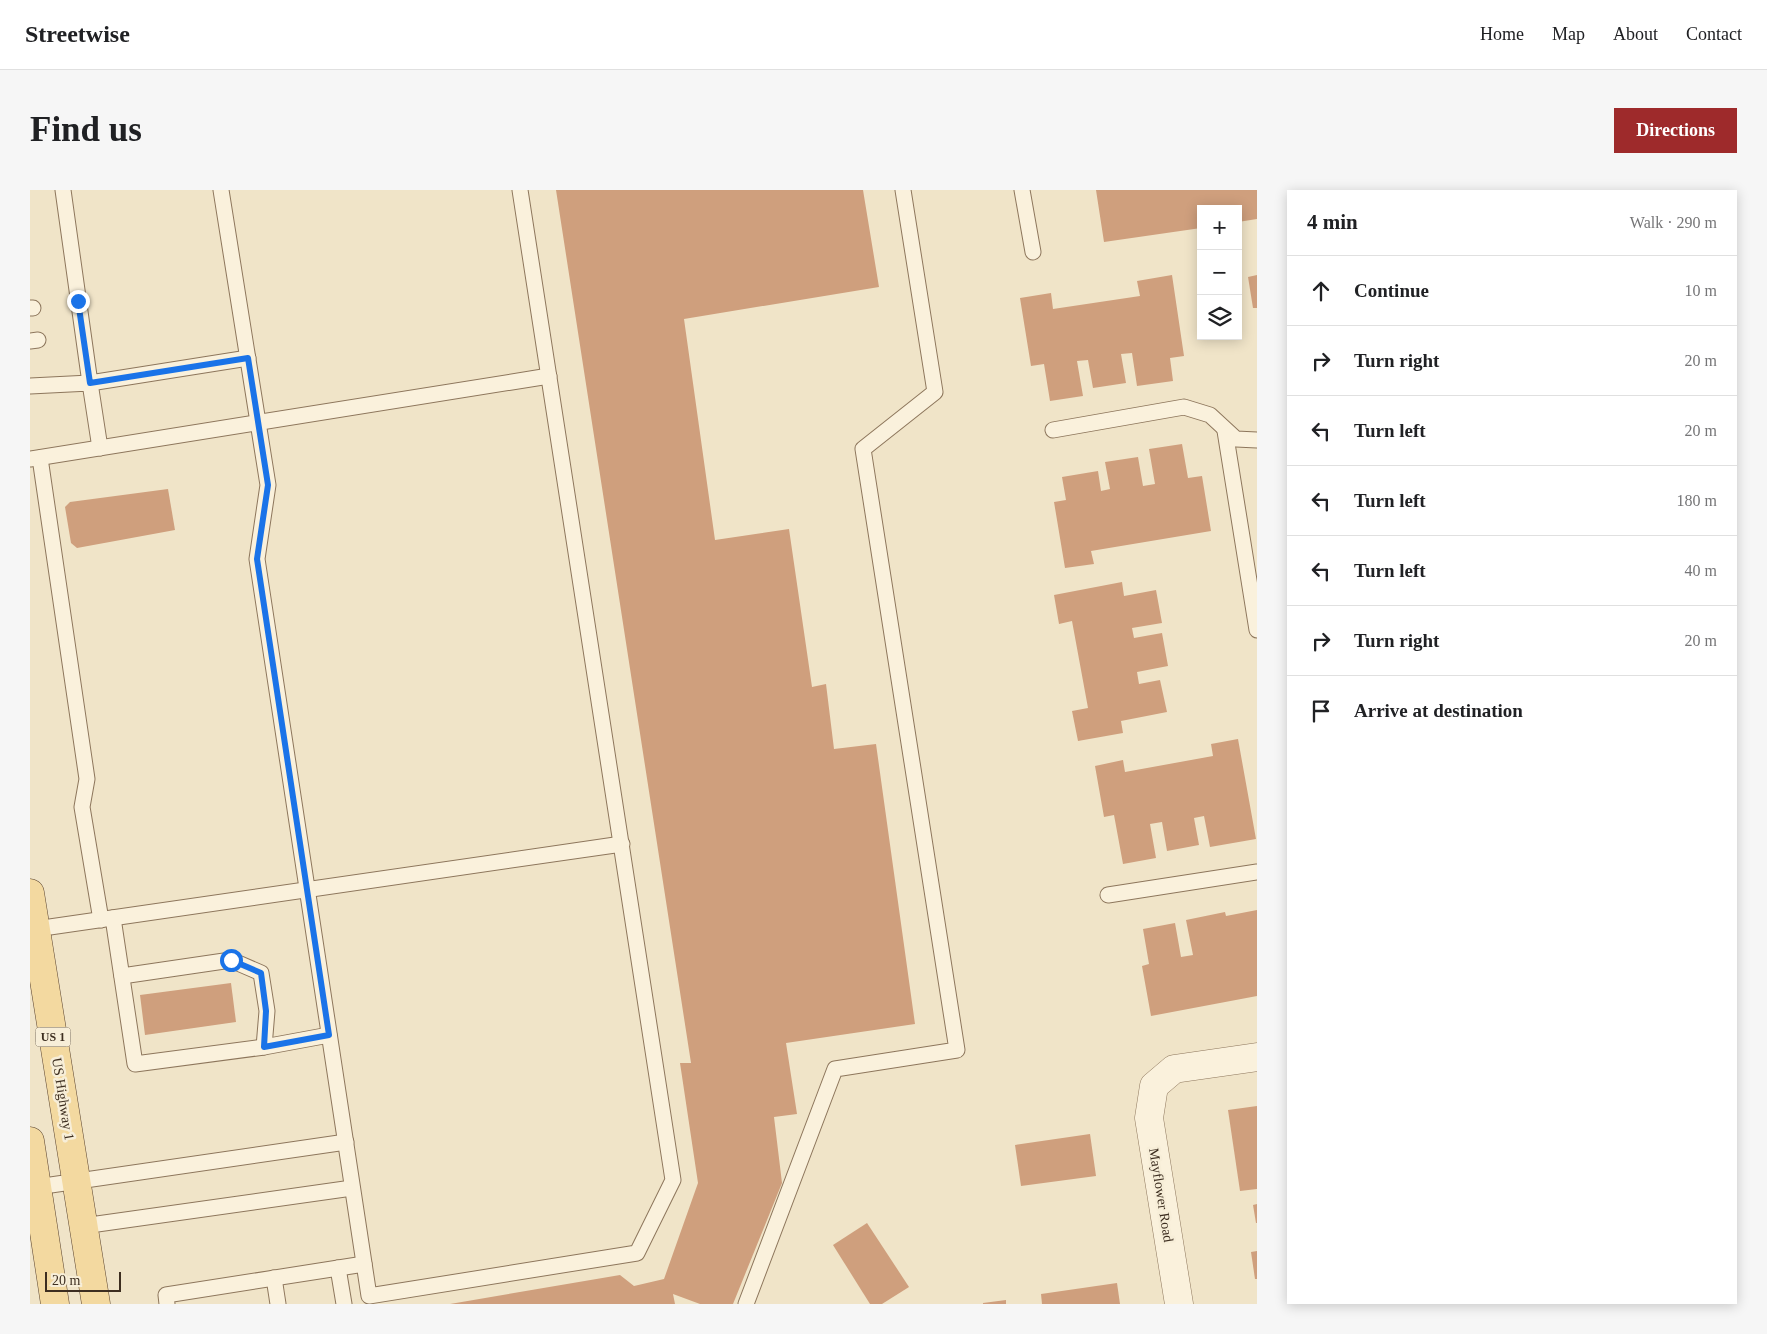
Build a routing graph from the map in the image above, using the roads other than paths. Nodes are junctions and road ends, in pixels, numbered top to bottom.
1 (63, 190) edge
2 (221, 190) edge
3 (520, 190) edge
4 (903, 190) edge
5 (1022, 190) edge
6 (1033, 252) dead end
7 (248, 358) junction
8 (549, 376) junction
9 (90, 383) junction
10 (30, 386) edge
11 (258, 423) junction
12 (1053, 430) dead end
13 (1225, 431) junction
14 (1257, 440) edge
15 (100, 448) junction
16 (35, 458) edge
17 (1257, 630) edge
18 (622, 844) junction
19 (1257, 872) edge
20 (307, 890) junction
21 (30, 894) edge
22 (1108, 895) dead end
23 (107, 919) junction
24 (36, 929) junction
25 (122, 976) junction
26 (329, 1035) junction
27 (264, 1047) junction
28 (1257, 1058) edge
29 (30, 1141) edge
30 (346, 1142) junction
31 (76, 1182) junction
32 (352, 1188) junction
33 (36, 1204) edge
34 (83, 1226) junction
35 (364, 1264) junction
36 (338, 1268) junction
37 (274, 1278) junction
38 (55, 1304) edge
39 (96, 1304) edge
40 (167, 1304) edge
41 (278, 1304) edge
42 (344, 1304) edge
43 (746, 1304) edge
44 (1179, 1304) edge

1 - 9 lane
2 - 7 lane
3 - 8 lane
4 - 43 lane
5 - 6 lane
7 - 9 lane
7 - 11 lane
8 - 11 lane
8 - 18 lane
9 - 10 lane
9 - 15 lane
11 - 15 lane
11 - 20 lane
12 - 13 lane
13 - 14 lane
13 - 17 lane
15 - 16 lane
16 - 23 lane
18 - 20 lane
18 - 35 lane
19 - 22 lane
20 - 23 lane
20 - 26 lane
21 - 24 main road, US Highway 1 / US 1
23 - 24 lane
23 - 25 lane
24 - 31 main road, US Highway 1 / US 1
25 - 27 lane
25 - 27 lane
26 - 27 lane
26 - 30 lane
28 - 44 street, Mayflower Road
29 - 33 main road
30 - 31 lane
30 - 32 lane
31 - 33 lane
31 - 34 main road, US Highway 1 / US 1
32 - 34 lane
32 - 35 lane
33 - 38 main road
34 - 39 main road, US Highway 1 / US 1
35 - 36 lane
36 - 37 lane
36 - 42 lane
37 - 40 lane
37 - 41 lane

